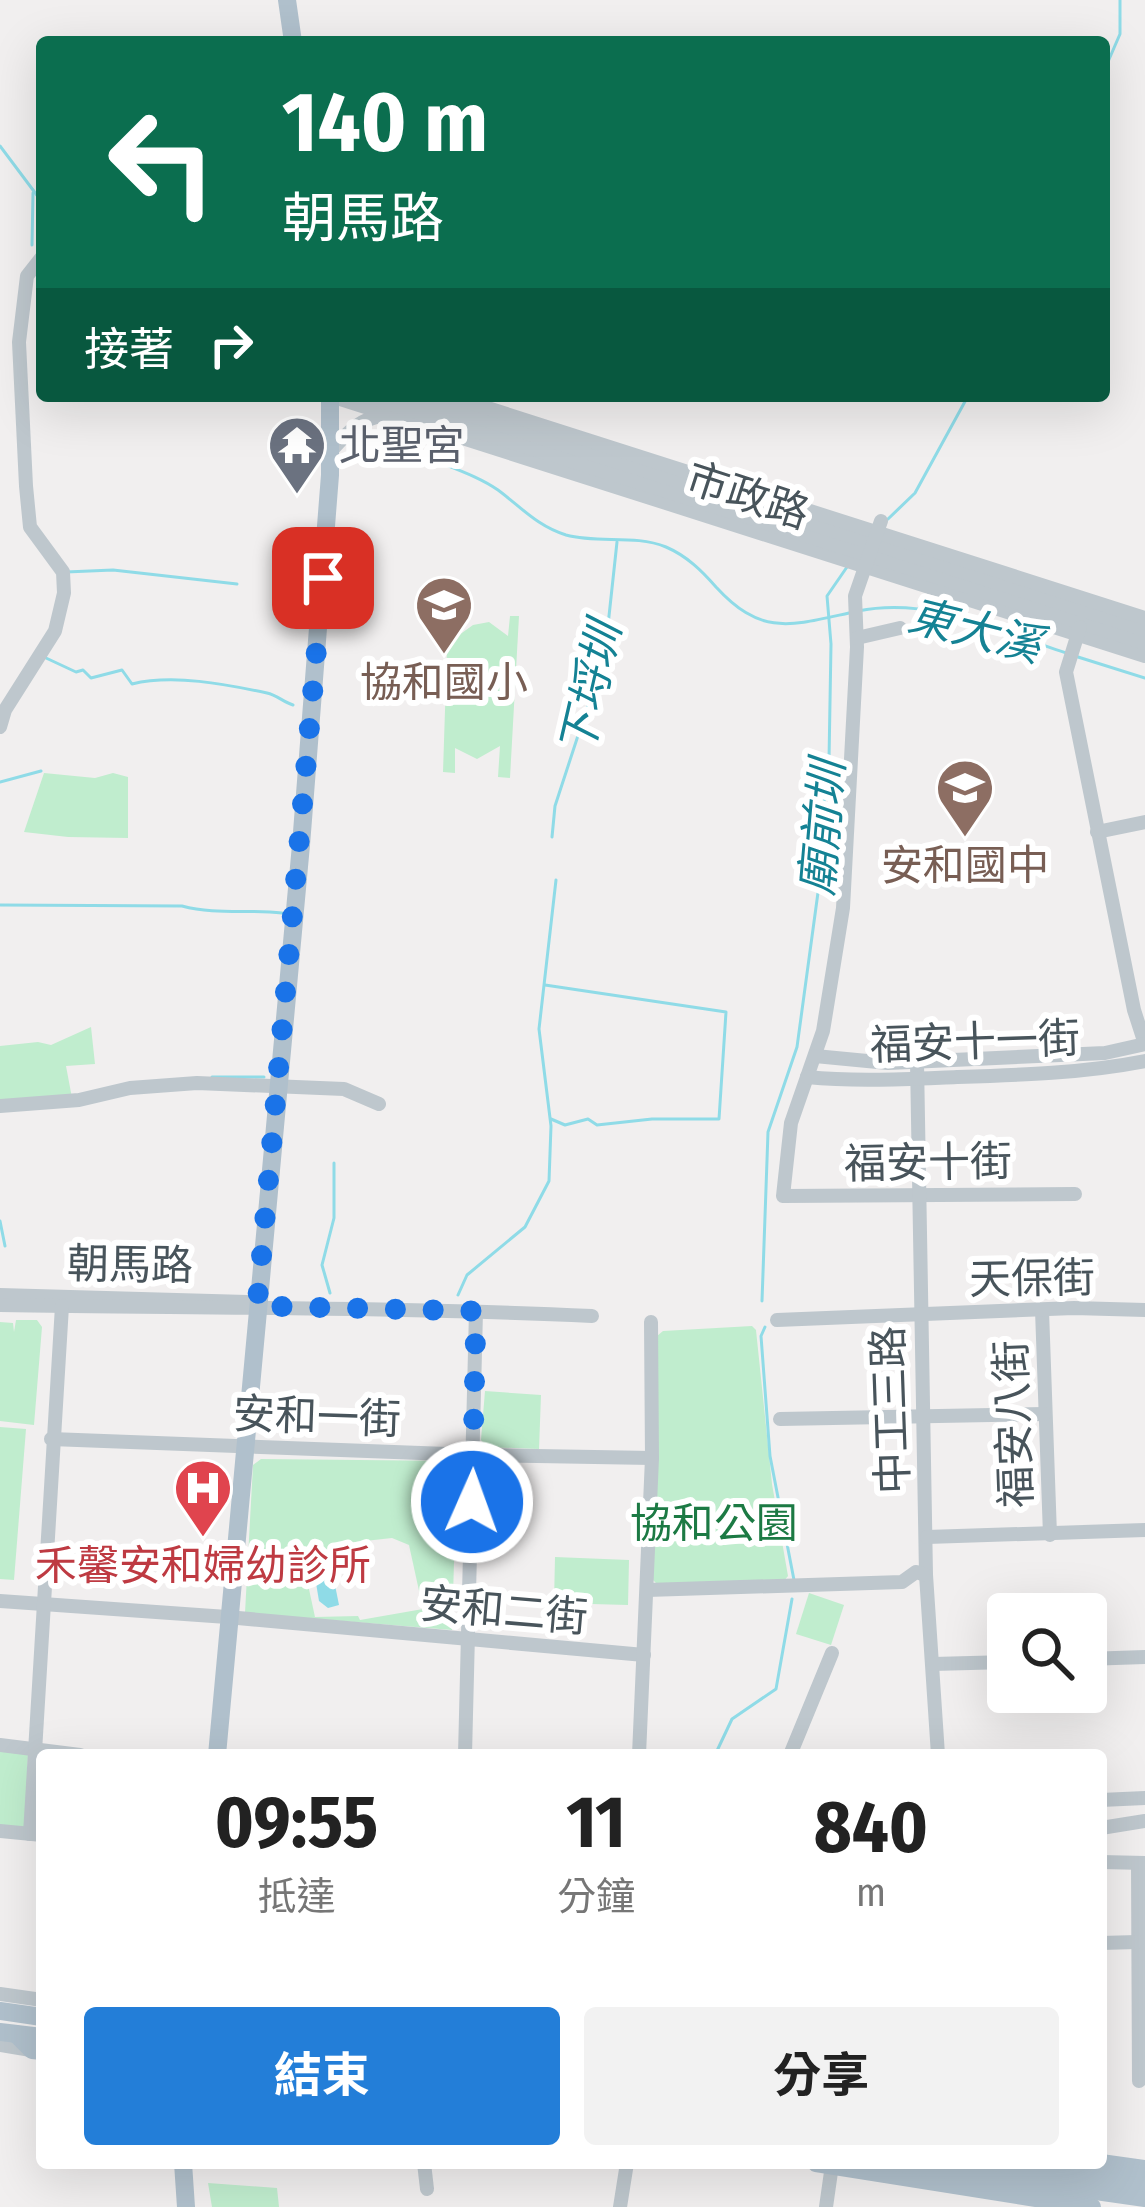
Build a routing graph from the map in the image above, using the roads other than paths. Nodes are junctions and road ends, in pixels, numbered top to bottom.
1 (286, 0) edge
2 (292, 36) edge
3 (36, 265) edge
4 (330, 402) edge
5 (350, 402) edge
6 (387, 402) edge
7 (429, 402) edge
8 (467, 402) edge
9 (393, 415) junction
10 (330, 452) junction
11 (872, 544) junction
12 (1085, 612) junction
13 (1145, 618) edge
14 (900, 628) dead end
15 (1145, 630) edge
16 (857, 634) junction
17 (1145, 644) edge
18 (1145, 656) edge
19 (0, 727) edge
20 (1145, 822) edge
21 (1097, 832) junction
22 (1140, 1008) edge
23 (1145, 1044) edge
24 (814, 1056) junction
25 (1145, 1061) edge
26 (917, 1070) junction
27 (807, 1077) junction
28 (278, 1084) junction
29 (379, 1104) dead end
30 (0, 1106) edge
31 (1075, 1194) dead end
32 (918, 1196) junction
33 (0, 1295) edge
34 (0, 1305) edge
35 (62, 1306) junction
36 (257, 1306) junction
37 (1042, 1310) junction
38 (1145, 1310) edge
39 (476, 1311) junction
40 (920, 1314) junction
41 (592, 1316) dead end
42 (777, 1320) dead end
43 (651, 1322) dead end
44 (1044, 1414) junction
45 (923, 1418) junction
46 (780, 1419) dead end
47 (51, 1438) junction
48 (244, 1447) junction
49 (474, 1455) junction
50 (652, 1458) junction
51 (1145, 1531) edge
52 (1050, 1535) junction
53 (927, 1537) junction
54 (926, 1583) junction
55 (647, 1590) junction
56 (0, 1601) edge
57 (41, 1604) junction
58 (227, 1617) junction
59 (468, 1641) junction
60 (832, 1652) dead end
61 (644, 1655) junction
62 (1145, 1657) edge
63 (1107, 1658) edge
64 (987, 1663) edge
65 (933, 1664) junction
66 (0, 1745) edge
67 (217, 1749) edge
68 (465, 1749) edge
69 (639, 1749) edge
70 (792, 1749) edge
71 (938, 1749) edge
72 (32, 1750) junction
73 (36, 1750) edge
74 (1145, 1798) edge
75 (1107, 1800) edge
76 (1145, 1821) edge
77 (1107, 1827) edge
78 (0, 1831) edge
79 (36, 1835) edge
80 (1107, 1862) edge
81 (1142, 1864) edge
82 (1137, 1942) junction
83 (1107, 1943) edge
84 (0, 1994) edge
85 (36, 2000) edge
86 (5, 2037) edge
87 (36, 2045) edge
88 (1139, 2081) dead end
89 (1107, 2164) edge
90 (183, 2169) edge
91 (425, 2169) edge
92 (626, 2169) edge
93 (824, 2169) edge
94 (921, 2169) edge
95 (1145, 2169) edge
96 (1145, 2182) edge
97 (1028, 2183) edge
98 (427, 2189) dead end
99 (1145, 2198) edge
100 (186, 2207) edge
101 (620, 2207) edge
102 (826, 2207) edge
103 (1092, 2207) edge

1 - 2 main road
3 - 19 street
4 - 10 main road
5 - 9 street, 市政路
6 - 11 street, 市政路
7 - 11 street, 市政路
8 - 11 street, 市政路
9 - 10 street
9 - 11 street, 市政路
10 - 28 main road
11 - 12 street, 市政路
11 - 12 street, 市政路
11 - 16 street
12 - 13 street, 市政路
12 - 15 street, 市政路
12 - 17 street, 市政路
12 - 18 street, 市政路
12 - 21 street
14 - 16 street
16 - 24 street
20 - 21 street
21 - 22 street
22 - 23 street
23 - 26 street
24 - 26 street
24 - 27 street
25 - 26 street, 福安十一街
26 - 27 street, 福安十一街
26 - 32 street, 中工三路
27 - 32 street, 福安十街
28 - 29 street
28 - 30 street
28 - 36 main road
31 - 32 street, 福安十街
32 - 40 street, 中工三路
33 - 36 street, 朝馬路
34 - 35 street, 朝馬路
35 - 36 street, 朝馬路
35 - 47 street
36 - 39 street, 朝馬路
36 - 48 main road
37 - 38 street, 天保街
37 - 40 street, 天保街
37 - 44 street, 福安八街
39 - 41 street, 朝馬路
39 - 49 street
40 - 42 street, 天保街
40 - 45 street, 中工三路
43 - 50 street
44 - 45 street
44 - 52 street, 福安八街
45 - 46 street
45 - 53 street, 中工三路
47 - 48 street, 安和一街
47 - 57 street
48 - 49 street, 安和一街
48 - 58 main road
49 - 50 street, 安和一街
49 - 59 street
50 - 55 street
51 - 52 street
52 - 53 street
53 - 54 street, 中工三路
54 - 55 street
54 - 65 street, 中工三路
55 - 61 street
56 - 57 street, 安和二街
57 - 58 street, 安和二街
57 - 72 street
58 - 59 street, 安和二街
58 - 67 main road
59 - 61 street, 安和二街
59 - 68 street
60 - 70 street
61 - 69 street
62 - 63 street
64 - 65 street
65 - 71 street, 中工三路
66 - 72 street
72 - 73 street
72 - 79 street
74 - 75 street
76 - 77 street
78 - 79 street
80 - 81 street
81 - 82 street
82 - 83 street
82 - 88 street
84 - 85 street
86 - 87 main road
89 - 95 main road
90 - 100 main road
91 - 98 street
92 - 101 street
93 - 102 street
94 - 97 main road
96 - 97 main road
97 - 99 main road
97 - 103 main road

